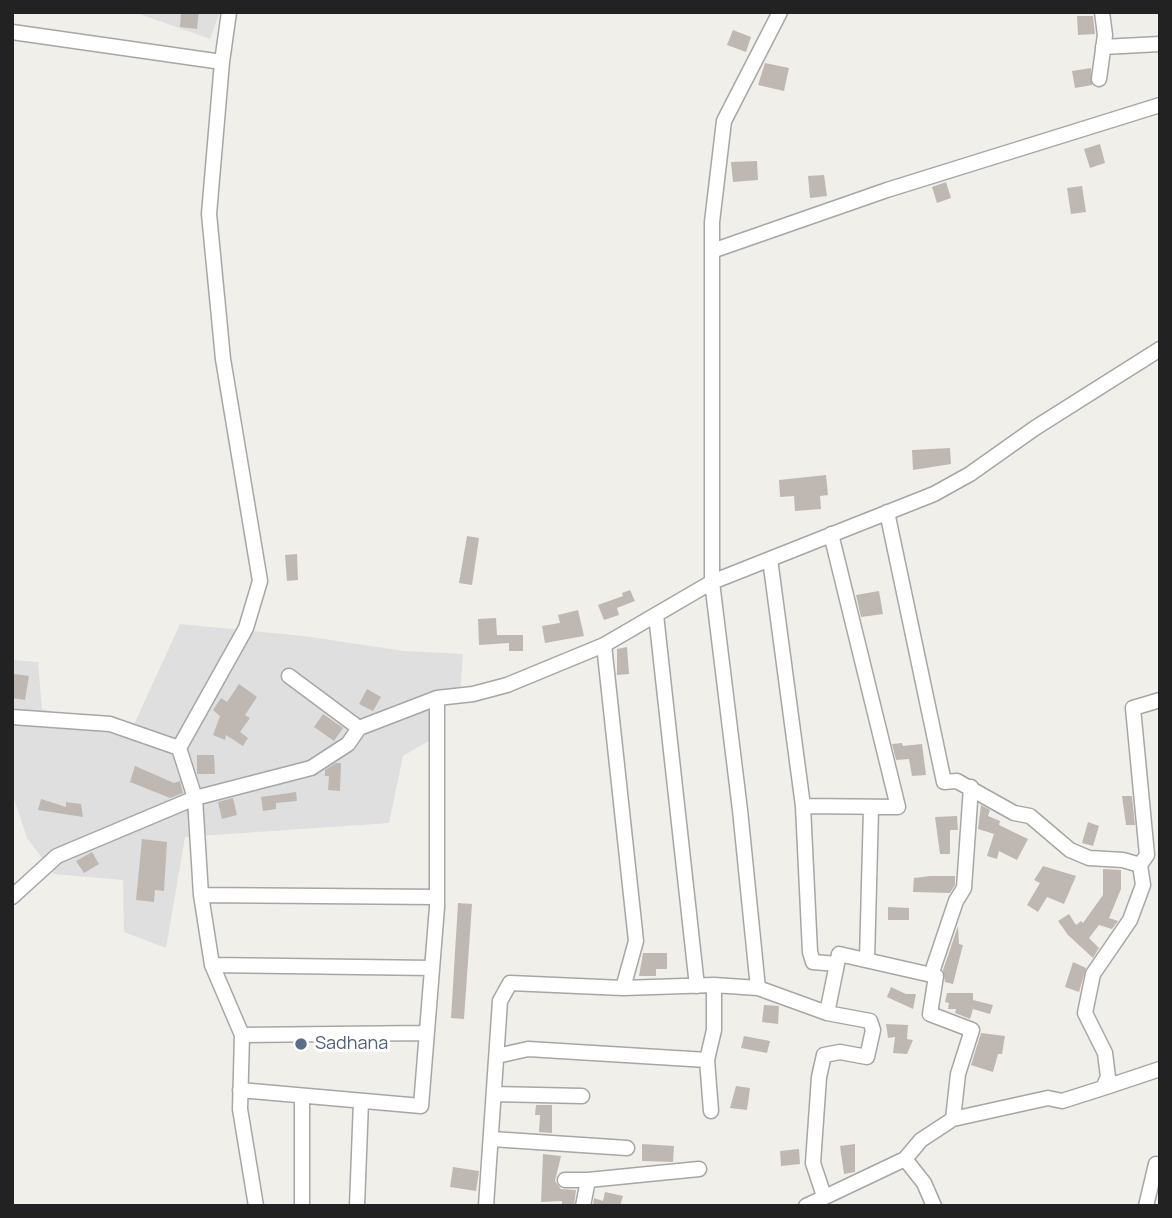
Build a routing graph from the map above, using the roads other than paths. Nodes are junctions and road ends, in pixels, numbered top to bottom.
1 (229, 12) edge
2 (780, 12) edge
3 (1102, 12) edge
4 (12, 32) edge
5 (1160, 44) edge
6 (1103, 47) junction
7 (222, 62) junction
8 (1099, 79) dead end
9 (1160, 105) edge
10 (712, 251) junction
11 (1160, 349) edge
12 (887, 512) junction
13 (831, 534) junction
14 (770, 559) junction
15 (712, 582) junction
16 (656, 615) junction
17 (604, 645) junction
18 (289, 676) dead end
19 (438, 698) junction
20 (1160, 700) edge
21 (12, 717) edge
22 (359, 728) junction
23 (179, 748) junction
24 (971, 787) junction
25 (195, 798) junction
26 (803, 806) junction
27 (871, 809) junction
28 (1149, 858) edge
29 (201, 895) junction
30 (12, 897) edge
31 (437, 897) junction
32 (867, 960) junction
33 (837, 964) junction
34 (212, 965) junction
35 (432, 968) junction
36 (931, 975) junction
37 (714, 985) junction
38 (696, 986) junction
39 (623, 988) junction
40 (758, 988) junction
41 (827, 1013) junction
42 (427, 1033) junction
43 (242, 1035) junction
44 (497, 1056) junction
45 (707, 1060) junction
46 (1160, 1069) edge
47 (1102, 1088) junction
48 (240, 1090) junction
49 (495, 1094) junction
50 (302, 1096) junction
51 (582, 1096) dead end
52 (361, 1101) junction
53 (710, 1111) dead end
54 (953, 1119) junction
55 (492, 1139) junction
56 (627, 1148) dead end
57 (905, 1159) junction
58 (1156, 1164) dead end
59 (699, 1169) dead end
60 (565, 1180) dead end
61 (588, 1180) junction
62 (824, 1196) junction
63 (256, 1206) edge
64 (302, 1206) edge
65 (357, 1206) edge
66 (486, 1206) edge
67 (583, 1206) edge
68 (806, 1206) edge
69 (934, 1206) edge
70 (1146, 1206) edge

1 - 7 street
2 - 10 street
3 - 6 street
4 - 7 street
5 - 6 street
6 - 8 street
7 - 23 street
9 - 10 street
10 - 15 street
11 - 12 street
12 - 13 street
12 - 24 street
13 - 14 street
13 - 27 street
14 - 15 street
14 - 26 street
15 - 16 street
15 - 40 street
16 - 17 street
16 - 38 street
17 - 19 street
17 - 39 street
18 - 22 street
19 - 22 street
19 - 31 street
20 - 28 street
21 - 23 street
22 - 25 street
23 - 25 street
24 - 28 street
24 - 36 street
25 - 29 street
25 - 30 street
26 - 27 street
26 - 33 street
27 - 32 street
28 - 47 street
29 - 31 street
29 - 34 street
31 - 35 street
32 - 33 street
32 - 36 street
33 - 41 street
34 - 35 street
34 - 43 street
35 - 42 street
36 - 54 street
37 - 38 street
37 - 40 street
37 - 45 street
38 - 39 street
39 - 44 street
40 - 41 street
41 - 62 street
42 - 43 street
42 - 52 street
43 - 48 street
44 - 45 street
44 - 49 street
45 - 53 street
46 - 47 street
47 - 54 street
48 - 50 street
48 - 63 street
49 - 51 street
49 - 55 street
50 - 52 street
50 - 64 street
52 - 65 street
54 - 57 street
55 - 56 street
55 - 66 street
57 - 62 street
57 - 69 street
58 - 70 street
59 - 61 street
60 - 61 street
61 - 67 street
62 - 68 street

